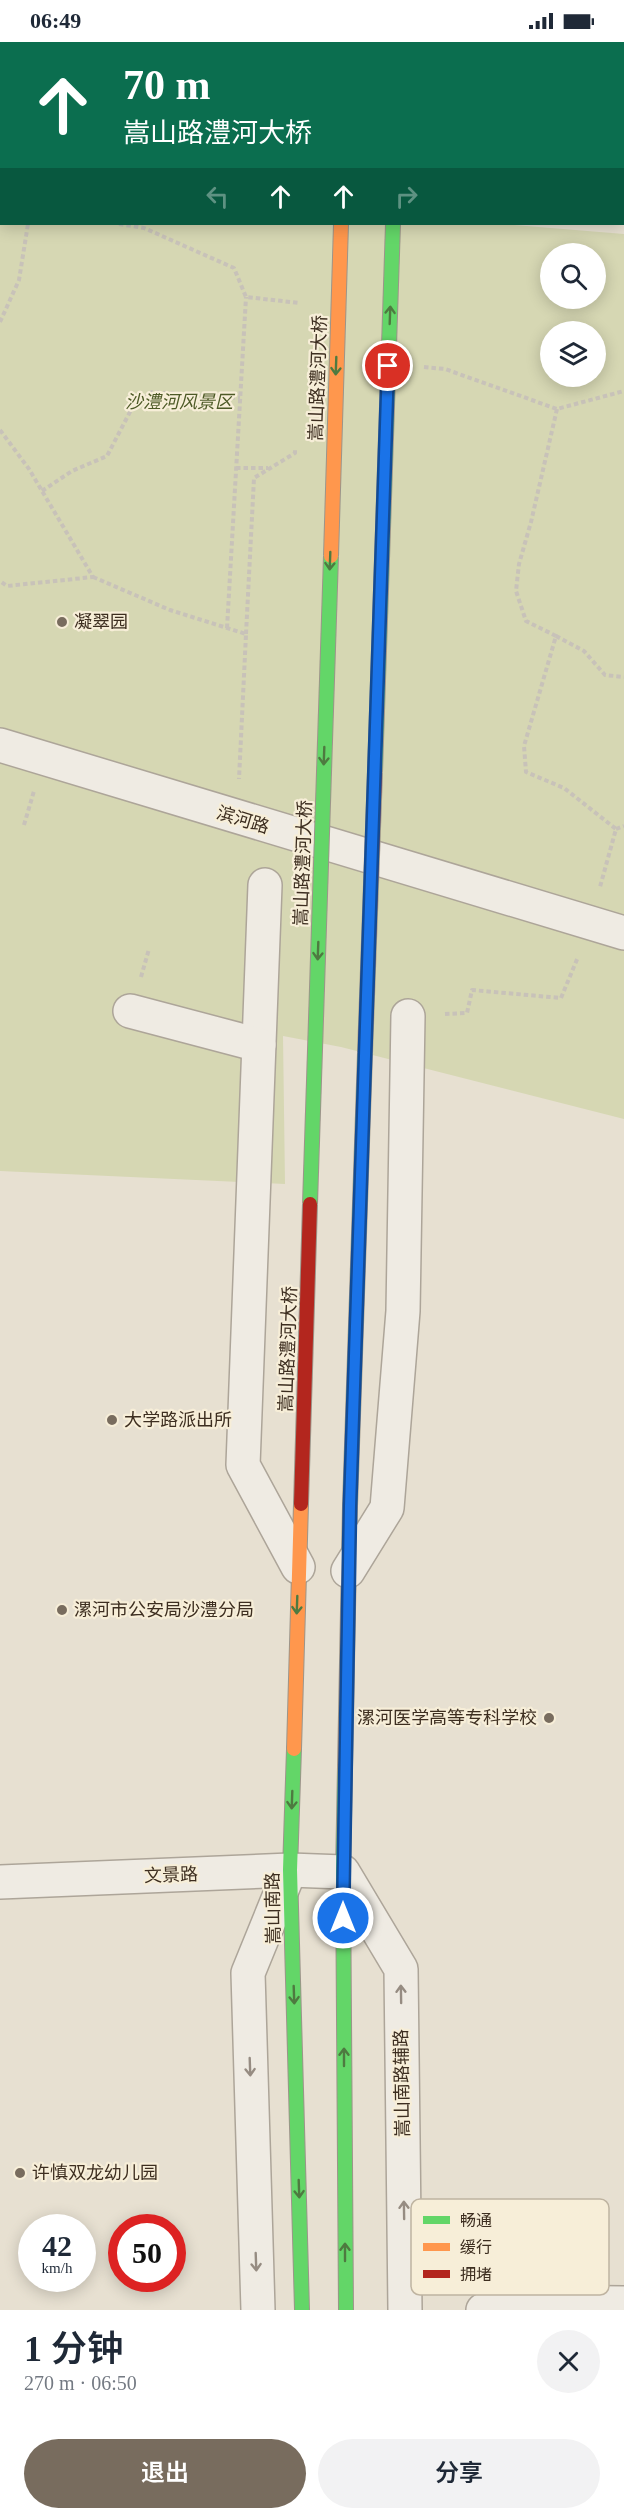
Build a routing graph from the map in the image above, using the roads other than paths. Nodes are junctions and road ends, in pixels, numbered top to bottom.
1 (341, 225) edge
2 (393, 225) edge
3 (0, 745) edge
4 (265, 885) dead end
5 (624, 933) edge
6 (130, 1011) dead end
7 (408, 1016) road end
8 (259, 1045) junction
9 (301, 1504) joint
10 (298, 1567) junction
11 (348, 1571) junction
12 (290, 1870) junction
13 (343, 1872) junction
14 (0, 1882) edge
15 (624, 2303) edge
16 (258, 2310) edge
17 (302, 2310) edge
18 (346, 2310) edge
19 (405, 2310) edge
20 (483, 2310) edge

1 -> 9 main road, 嵩山路澧河大桥, bridge
11 -> 2 main road, bridge
3 - 5 street, 滨河路
4 - 8 street
6 - 8 street
7 - 11 street
8 - 10 street
9 - 10 main road, 嵩山南路
10 -> 12 main road, 嵩山南路
11 - 13 main road
12 - 13 street, 文景路
12 - 14 street, 文景路
12 -> 16 street
12 -> 17 main road, 嵩山南路
18 -> 13 main road
19 -> 13 street, 嵩山南路辅路
15 - 20 street

